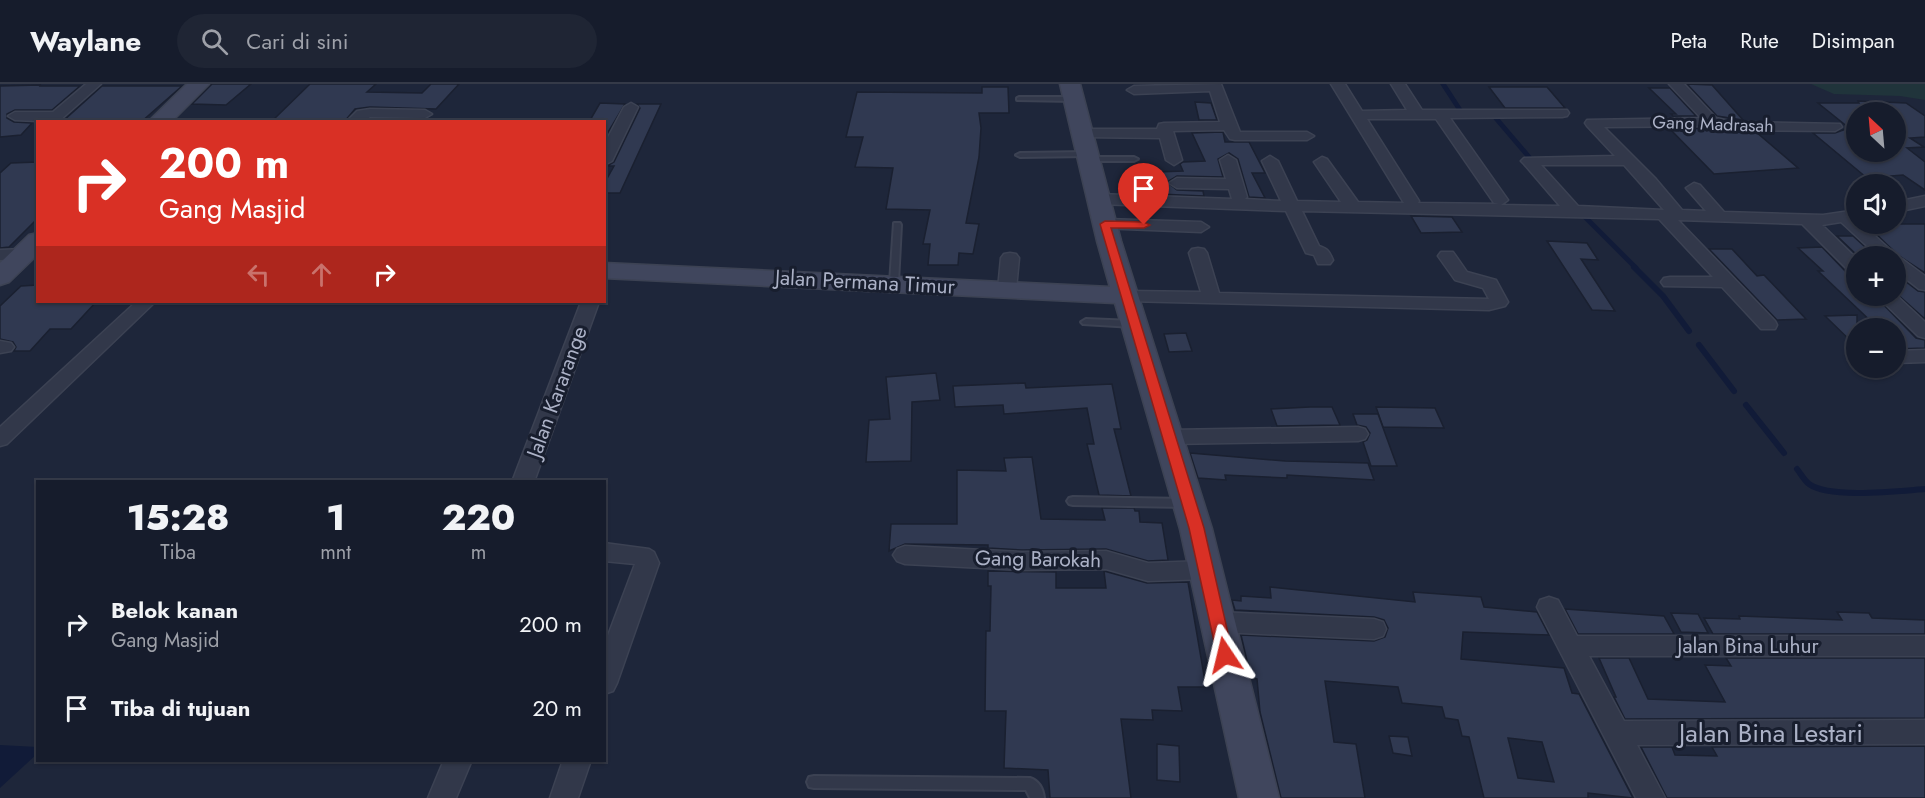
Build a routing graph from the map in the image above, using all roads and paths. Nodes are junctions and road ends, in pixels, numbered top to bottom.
1 (94, 84) edge
2 (197, 84) edge
3 (1338, 84) edge
4 (1398, 84) edge
5 (1676, 84) edge
6 (1215, 86) edge
7 (1134, 90) dead end
8 (1072, 92) edge
9 (1019, 99) dead end
10 (631, 107) dead end
11 (1562, 113) dead end
12 (425, 114) dead end
13 (1417, 114) junction
14 (1440, 114) junction
15 (1356, 115) junction
16 (15, 116) dead end
17 (1709, 118) dead end
18 (52, 119) edge
19 (160, 120) edge
20 (355, 120) edge
21 (1229, 126) junction
22 (1834, 126) dead end
23 (1165, 134) junction
24 (1307, 136) dead end
25 (1086, 149) junction
26 (1020, 155) dead end
27 (606, 157) edge
28 (1134, 159) dead end
29 (1174, 160) dead end
30 (1228, 160) dead end
31 (1629, 160) junction
32 (1270, 161) dead end
33 (1322, 162) dead end
34 (1178, 183) dead end
35 (1236, 184) junction
36 (1694, 188) dead end
37 (1099, 199) junction
38 (1500, 200) dead end
39 (1411, 201) dead end
40 (1925, 201) edge
41 (1240, 205) junction
42 (1906, 205) edge
43 (1293, 207) junction
44 (1353, 207) junction
45 (1573, 211) junction
46 (1671, 215) junction
47 (1846, 216) edge
48 (1720, 217) junction
49 (1806, 219) junction
50 (1105, 224) junction
51 (897, 225) dead end
52 (1201, 227) dead end
53 (1868, 234) edge
54 (1879, 246) edge
55 (25, 251) edge
56 (1198, 253) dead end
57 (1447, 256) dead end
58 (1010, 258) dead end
59 (1846, 258) edge
60 (1324, 260) dead end
61 (606, 270) edge
62 (1906, 271) edge
63 (0, 277) edge
64 (1670, 282) dead end
65 (1729, 282) junction
66 (894, 283) junction
67 (1925, 285) edge
68 (1007, 289) junction
69 (1212, 299) junction
70 (145, 303) edge
71 (590, 303) edge
72 (1897, 306) edge
73 (1130, 310) junction
74 (1086, 322) dead end
75 (1768, 325) dead end
76 (1925, 332) edge
77 (1925, 356) edge
78 (1906, 357) edge
79 (1169, 437) junction
80 (0, 439) edge
81 (1347, 439) dead end
82 (524, 480) edge
83 (1073, 501) dead end
84 (1189, 504) junction
85 (606, 552) edge
86 (905, 555) dead end
87 (1206, 570) junction
88 (1549, 607) dead end
89 (1219, 622) junction
90 (1374, 629) dead end
91 (1571, 646) junction
92 (1925, 646) edge
93 (606, 677) edge
94 (1925, 732) edge
95 (1617, 733) junction
96 (457, 762) edge
97 (576, 762) edge
98 (814, 782) dead end
99 (442, 798) edge
100 (564, 798) edge
101 (1037, 798) edge
102 (1259, 798) edge
103 (1651, 798) edge

1 - 18 street
2 - 19 street
3 - 15 street
4 - 13 street
5 - 17 street
6 - 7 street
6 - 21 street
8 - 9 lane
8 - 25 street
10 - 27 street
11 - 14 street
12 - 20 street
13 - 14 street
13 - 15 street
14 - 38 street
15 - 39 street
16 - 18 street
21 - 23 street
21 - 24 street
22 - 31 street, Gang Madrasah
23 - 25 street
23 - 29 street
25 - 26 lane
25 - 28 lane
25 - 37 street
30 - 35 street
31 - 45 street
31 - 46 street
32 - 43 street
33 - 44 street
34 - 35 street
35 - 41 street
36 - 48 street
37 - 41 street
37 - 50 street
40 - 42 street
41 - 43 street
43 - 44 street
43 - 60 street
44 - 45 street
45 - 46 street
46 - 48 street
46 - 65 street
47 - 49 street
48 - 49 street
49 - 59 street
50 - 52 street
50 - 73 street
51 - 66 lane
53 - 54 street
55 - 63 street
56 - 69 street
57 - 69 street
58 - 68 street
61 - 66 street, Jalan Permana Timur
62 - 67 street
64 - 65 street
65 - 75 street
66 - 68 street, Jalan Permana Timur
68 - 73 street, Jalan Permana Timur
69 - 73 street
70 - 80 street
71 - 82 street, Jalan Kararange
72 - 76 street
73 - 74 lane
73 - 79 street
77 - 78 street
79 - 81 street
79 - 84 street
83 - 84 lane
84 - 87 street
85 - 93 street
86 - 87 street, Gang Barokah
87 - 89 street
88 - 91 street
89 - 90 street
89 - 102 street
91 - 92 street, Jalan Bina Luhur
91 - 95 street
94 - 95 street, Jalan Bina Lestari
95 - 103 street
96 - 99 street
97 - 100 street
98 - 101 lane

